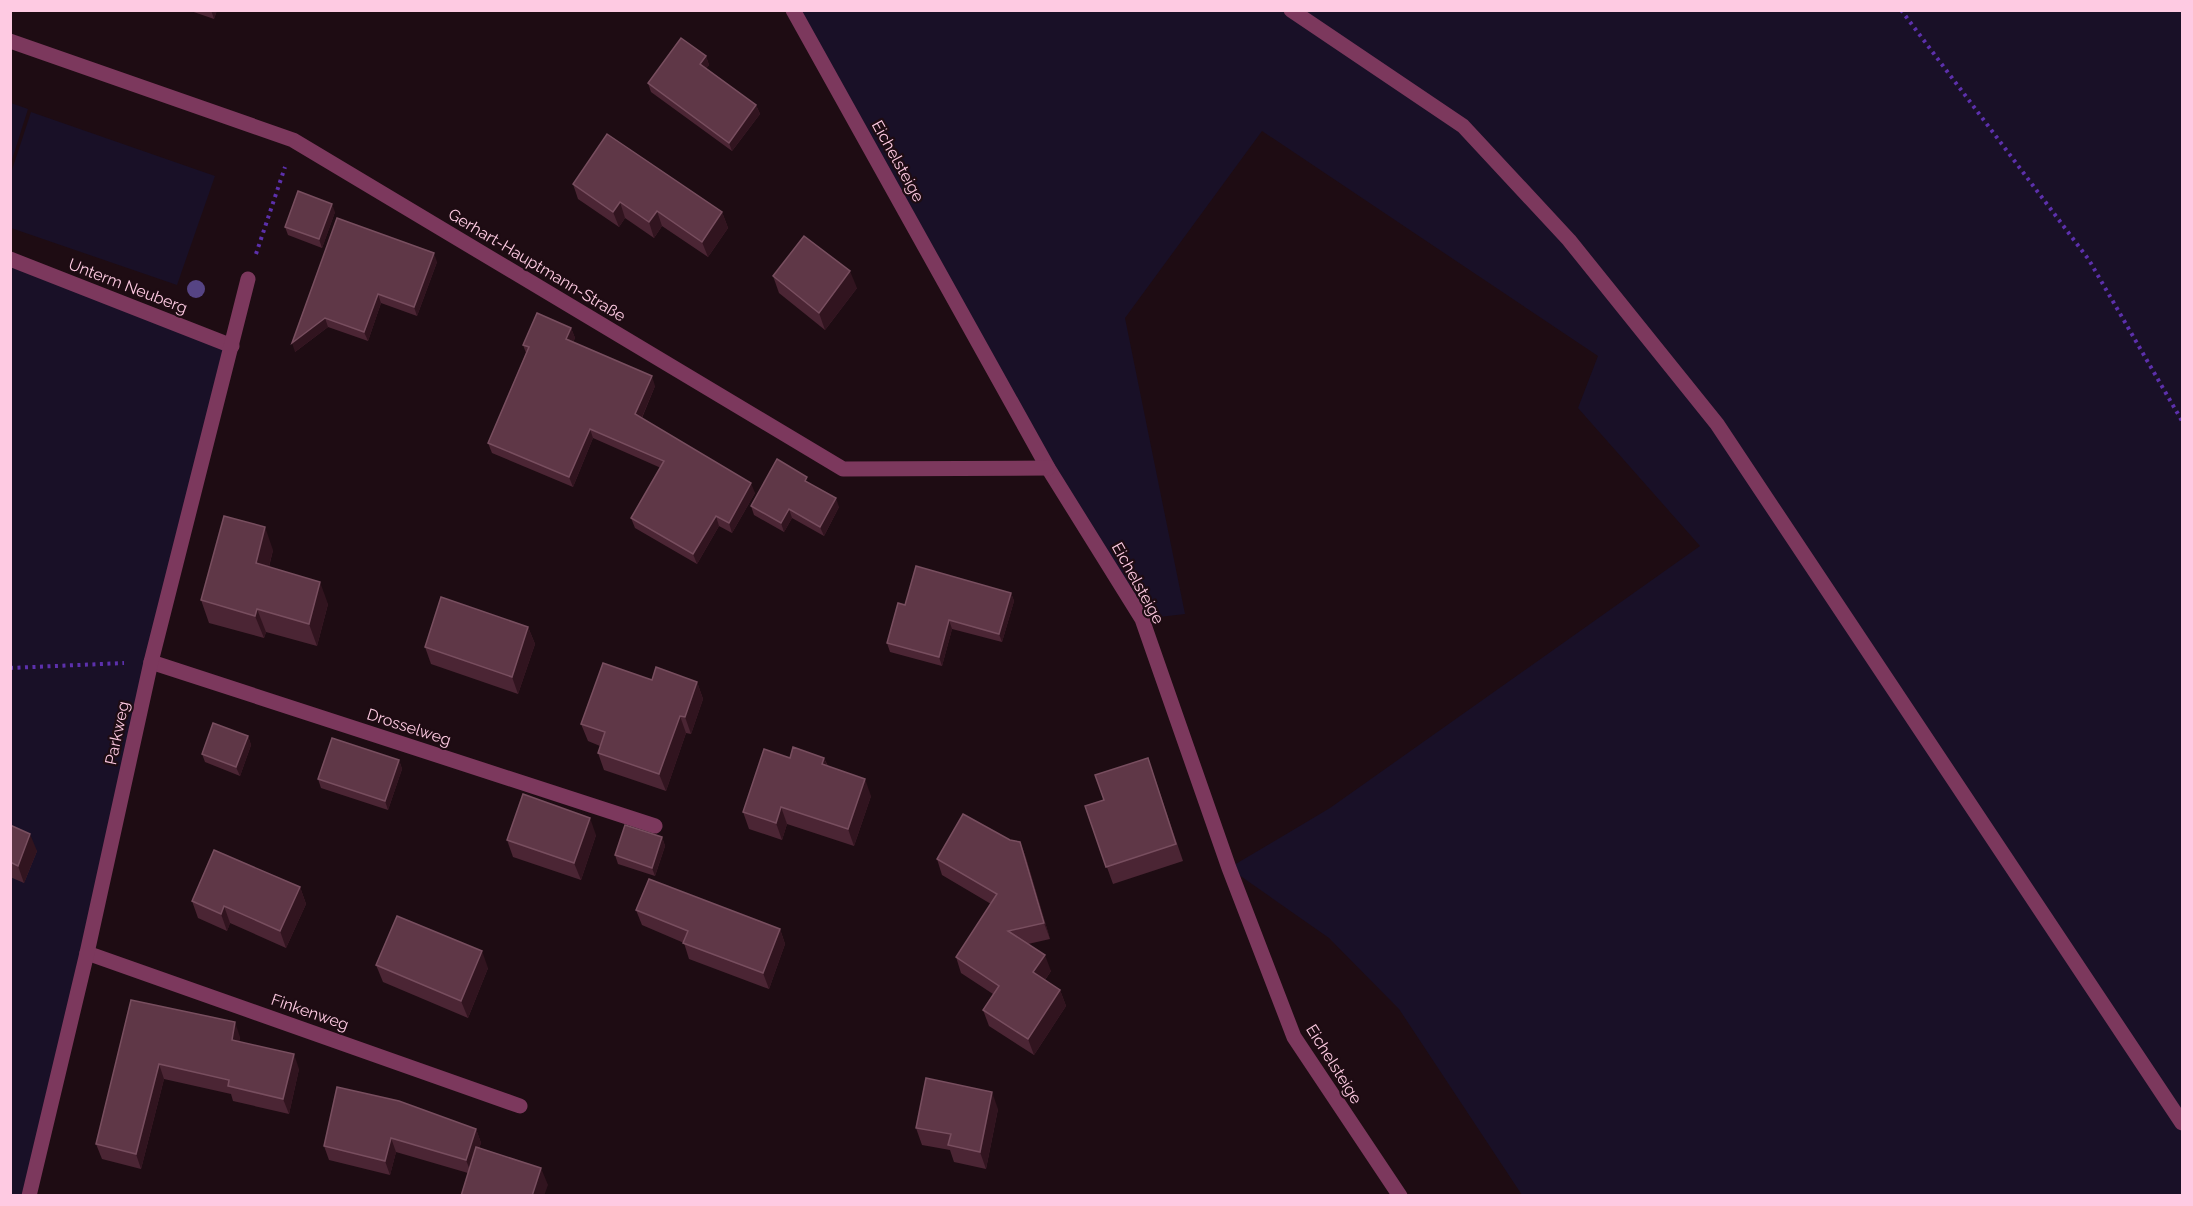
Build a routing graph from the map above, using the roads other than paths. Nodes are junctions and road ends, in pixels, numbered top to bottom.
1 (793, 10) edge
2 (1291, 10) edge
3 (10, 41) edge
4 (10, 259) edge
5 (248, 279) road end
6 (232, 346) junction
7 (1048, 468) junction
8 (151, 662) junction
9 (655, 826) dead end
10 (87, 953) junction
11 (520, 1106) dead end
12 (2182, 1123) edge
13 (29, 1196) edge
14 (1400, 1196) edge

1 - 7 street, Eichelsteige
2 - 12 street
3 - 7 street, Gerhart-Hauptmann-Straße
4 - 6 street, Unterm Neuberg
5 - 6 street, Parkweg
6 - 8 street, Parkweg
7 - 14 street, Eichelsteige
8 - 9 street, Drosselweg
8 - 10 street, Parkweg
10 - 11 street, Finkenweg
10 - 13 street, Parkweg

